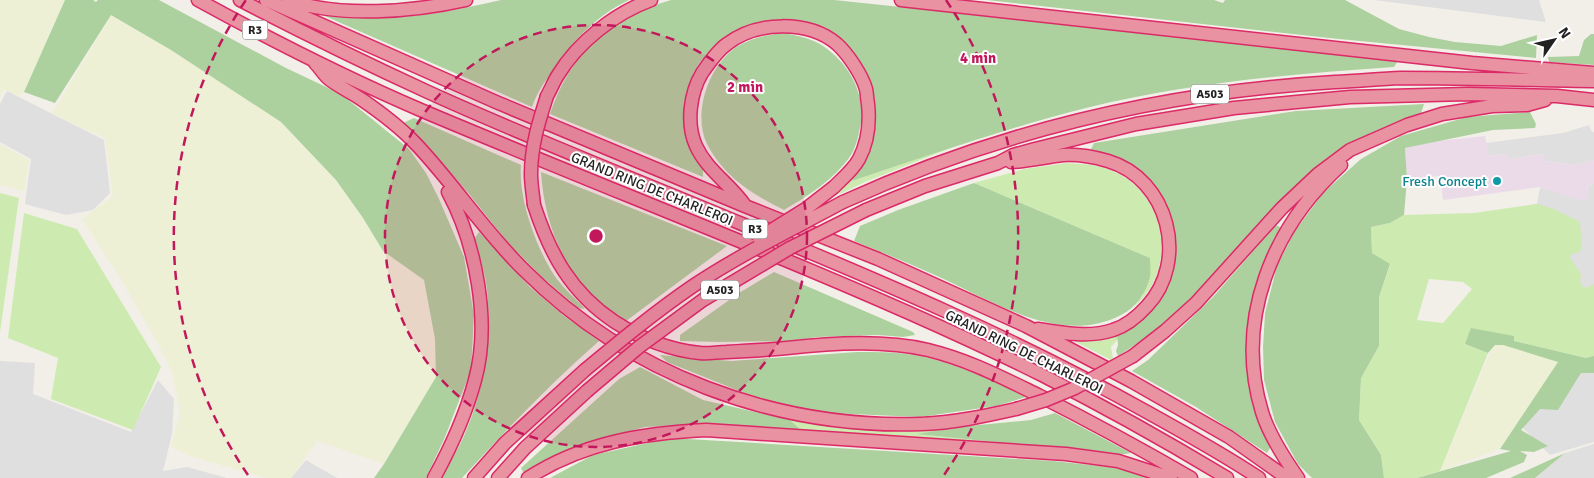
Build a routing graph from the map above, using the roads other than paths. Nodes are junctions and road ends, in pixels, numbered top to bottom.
1 (198, 0) edge
2 (240, 0) edge
3 (266, 0) edge
4 (288, 0) edge
5 (466, 0) edge
6 (651, 0) edge
7 (902, 0) edge
8 (312, 59) junction
9 (1594, 72) edge
10 (1594, 81) edge
11 (1557, 96) junction
12 (1594, 100) edge
13 (1366, 144) junction
14 (998, 163) junction
15 (434, 165) junction
16 (746, 206) junction
17 (745, 255) junction
18 (1026, 326) junction
19 (434, 478) edge
20 (474, 478) edge
21 (498, 478) edge
22 (528, 478) edge
23 (1171, 478) edge
24 (1191, 478) edge
25 (1227, 478) edge
26 (1259, 478) edge
27 (1287, 478) edge
28 (1298, 478) edge

1 - 8 highway, GRAND RING DE CHARLEROI / R3
2 - 26 highway, GRAND RING DE CHARLEROI / R3
3 - 16 highway
4 - 5 highway
6 - 24 highway, bridge
7 - 9 highway
8 - 15 highway
8 - 25 highway, GRAND RING DE CHARLEROI / R3
10 - 17 highway, A503, bridge
11 - 12 highway, A503
11 - 13 highway
11 - 14 highway, A503
13 - 15 highway, bridge
13 - 28 highway
14 - 18 highway
14 - 21 highway, A503, bridge
15 - 19 highway
16 - 17 highway, bridge
16 - 18 highway
17 - 20 highway, A503, bridge
18 - 27 highway
22 - 23 highway

